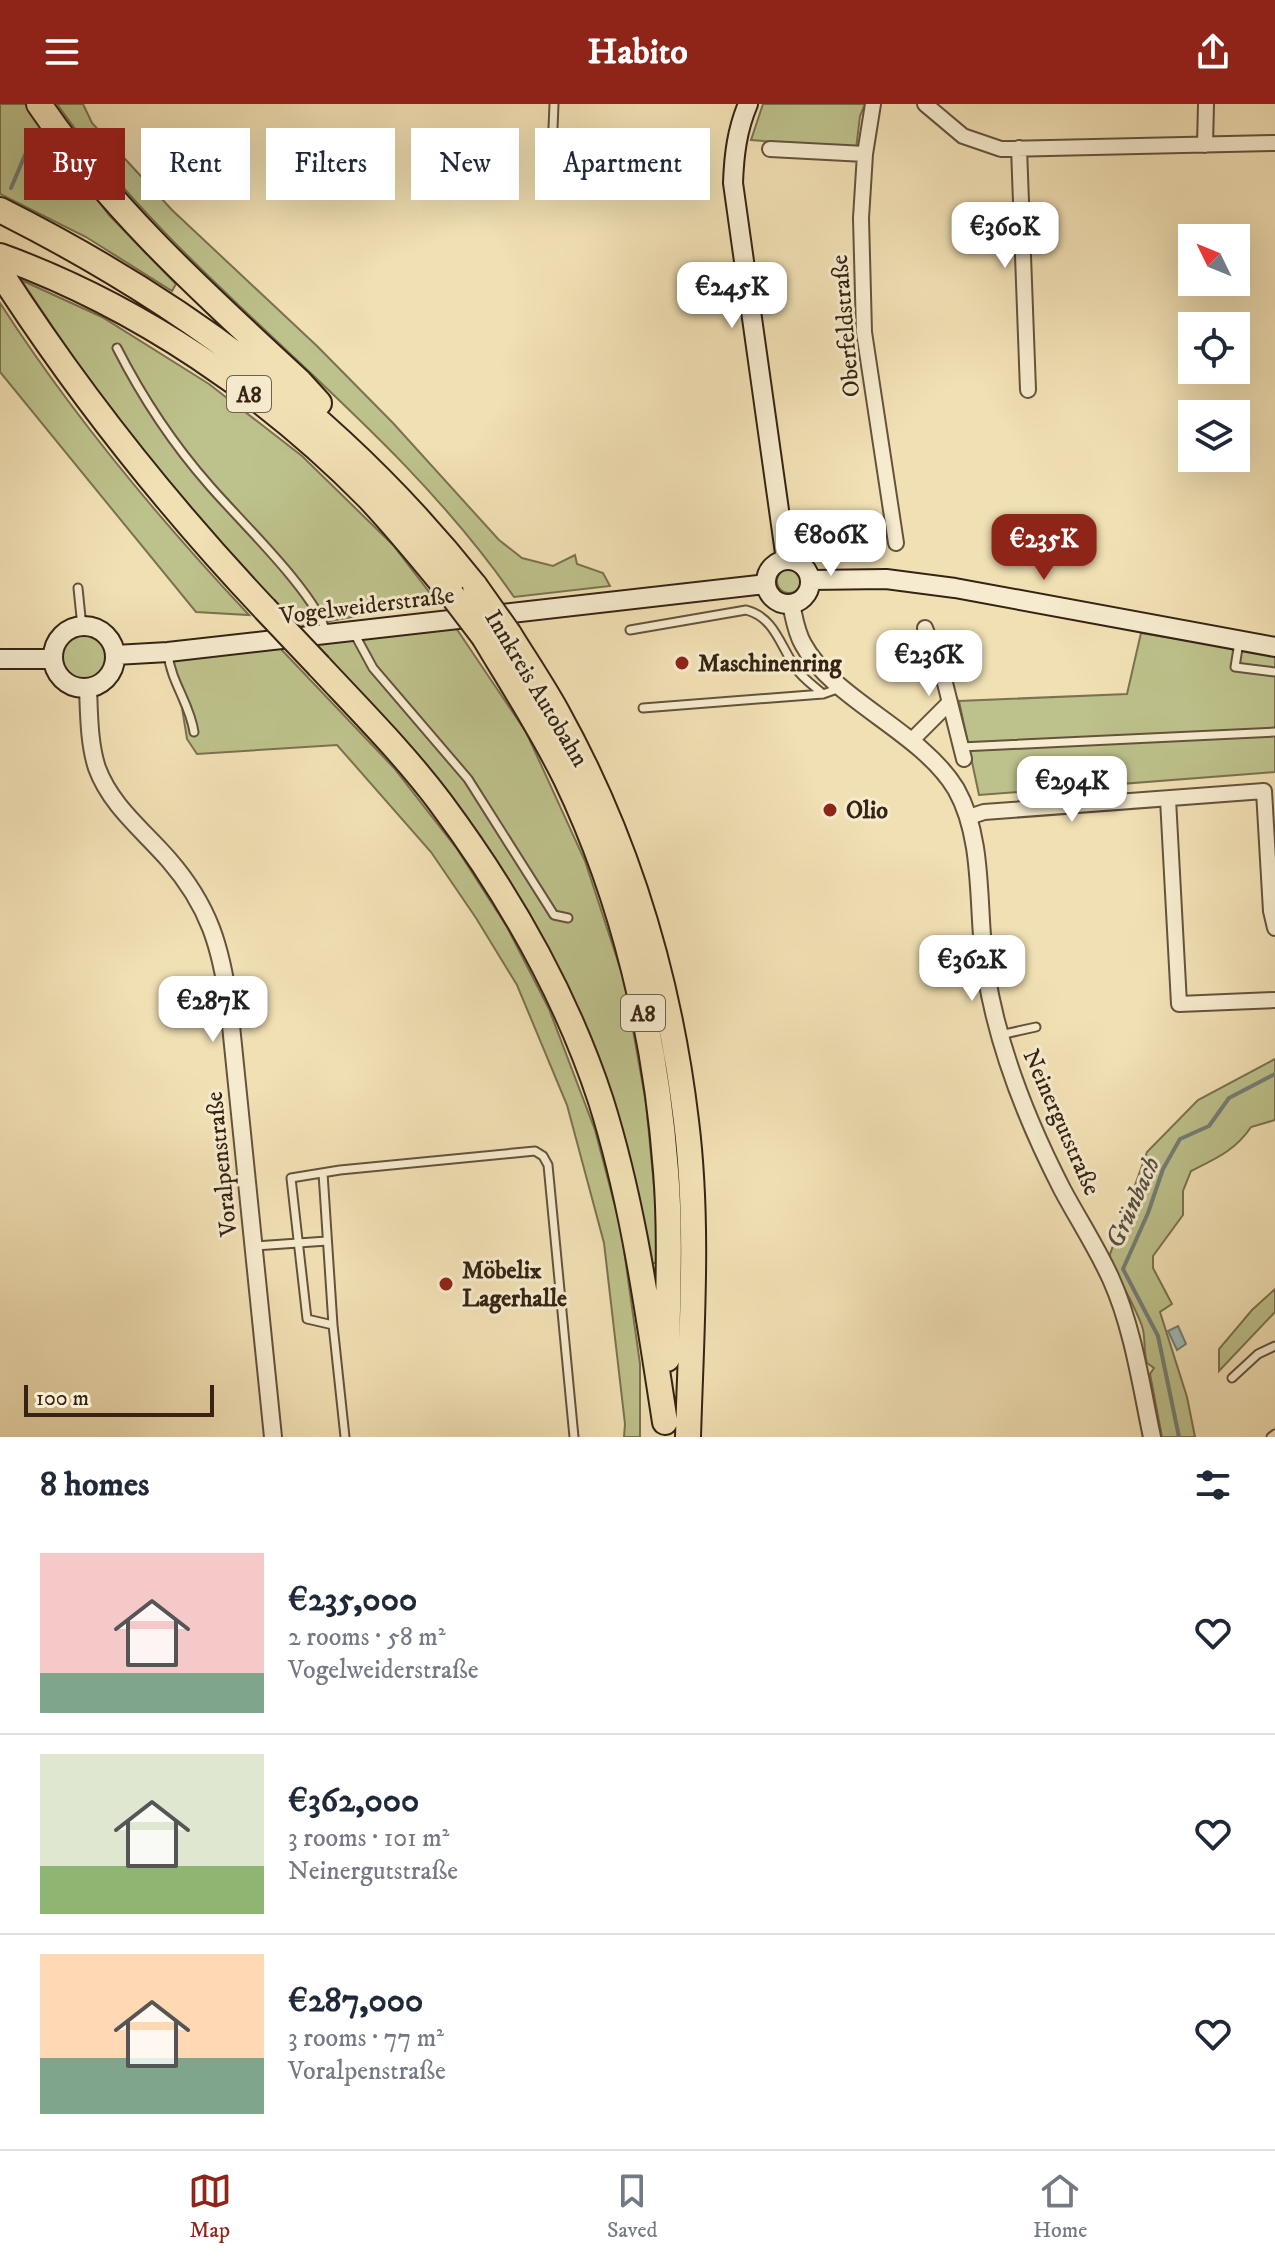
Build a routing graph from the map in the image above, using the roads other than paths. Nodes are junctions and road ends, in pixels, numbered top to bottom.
1 (39, 104) edge
2 (554, 104) edge
3 (748, 104) edge
4 (873, 104) edge
5 (925, 104) edge
6 (1206, 104) edge
7 (553, 128) dead end
8 (1275, 143) edge
9 (1205, 145) junction
10 (1019, 148) junction
11 (770, 149) dead end
12 (865, 154) junction
13 (0, 210) edge
14 (0, 256) edge
15 (0, 272) edge
16 (117, 348) dead end
17 (1028, 390) dead end
18 (376, 473) junction
19 (896, 543) dead end
20 (786, 560) junction
21 (810, 580) junction
22 (766, 584) junction
23 (78, 588) dead end
24 (464, 591) junction
25 (791, 604) junction
26 (82, 627) junction
27 (925, 628) dead end
28 (630, 630) dead end
29 (353, 631) junction
30 (326, 635) junction
31 (1239, 642) junction
32 (1275, 647) edge
33 (168, 652) junction
34 (115, 655) junction
35 (0, 659) edge
36 (53, 659) junction
37 (1275, 672) edge
38 (842, 687) junction
39 (88, 688) junction
40 (823, 694) junction
41 (950, 702) junction
42 (643, 708) dead end
43 (194, 732) dead end
44 (1275, 732) edge
45 (911, 741) junction
46 (962, 753) joint
47 (1168, 799) junction
48 (969, 817) junction
49 (568, 918) dead end
50 (1275, 928) edge
51 (1275, 1000) edge
52 (1036, 1027) dead end
53 (1000, 1035) junction
54 (323, 1173) junction
55 (327, 1241) junction
56 (299, 1243) junction
57 (253, 1247) junction
58 (333, 1325) junction
59 (1275, 1346) edge
60 (1232, 1378) dead end
61 (665, 1430) edge
62 (273, 1437) edge
63 (345, 1437) edge
64 (574, 1437) edge
65 (688, 1437) edge
66 (1152, 1437) edge

1 - 18 highway
2 - 7 lane
3 - 20 main road
4 - 12 street, Oberfeldstraße
5 - 10 street
6 - 9 street
8 - 9 street
9 - 10 street
10 - 17 street
11 - 12 street
12 - 19 street, Oberfeldstraße
13 - 18 highway, Innkreis Autobahn / A8
14 - 24 highway, Innkreis Autobahn / A8
15 - 61 highway, bridge
16 - 30 lane
18 - 24 highway, Innkreis Autobahn / A8
20 - 21 main road
20 - 22 main road
21 - 25 main road
21 - 31 main road
22 - 25 main road
22 - 29 main road, Vogelweiderstraße
23 - 26 lane
24 - 61 highway, Innkreis Autobahn / A8, bridge
24 - 65 highway, Innkreis Autobahn / A8, bridge
25 - 38 street, Neinergutstraße
26 - 34 main road
26 - 36 main road
27 - 41 street
28 - 40 lane
29 - 30 main road, Vogelweiderstraße
29 - 49 lane
30 - 33 main road, Vogelweiderstraße
31 - 32 main road
31 - 37 lane
33 - 34 main road, Vogelweiderstraße
33 - 43 lane
34 - 39 main road
35 - 36 main road
36 - 39 main road
38 - 40 lane
38 - 45 street, Neinergutstraße
39 - 57 street, Voralpenstraße
40 - 42 lane
41 - 45 street
41 - 46 street
44 - 46 lane
45 - 48 street, Neinergutstraße
47 - 48 street
47 - 50 street
47 - 51 street
48 - 53 street, Neinergutstraße
52 - 53 lane
53 - 66 street, Neinergutstraße
54 - 55 lane
54 - 56 lane
54 - 64 lane
55 - 56 lane
55 - 58 lane
56 - 57 lane
56 - 58 lane
57 - 62 street, Voralpenstraße
58 - 63 lane
59 - 60 lane

